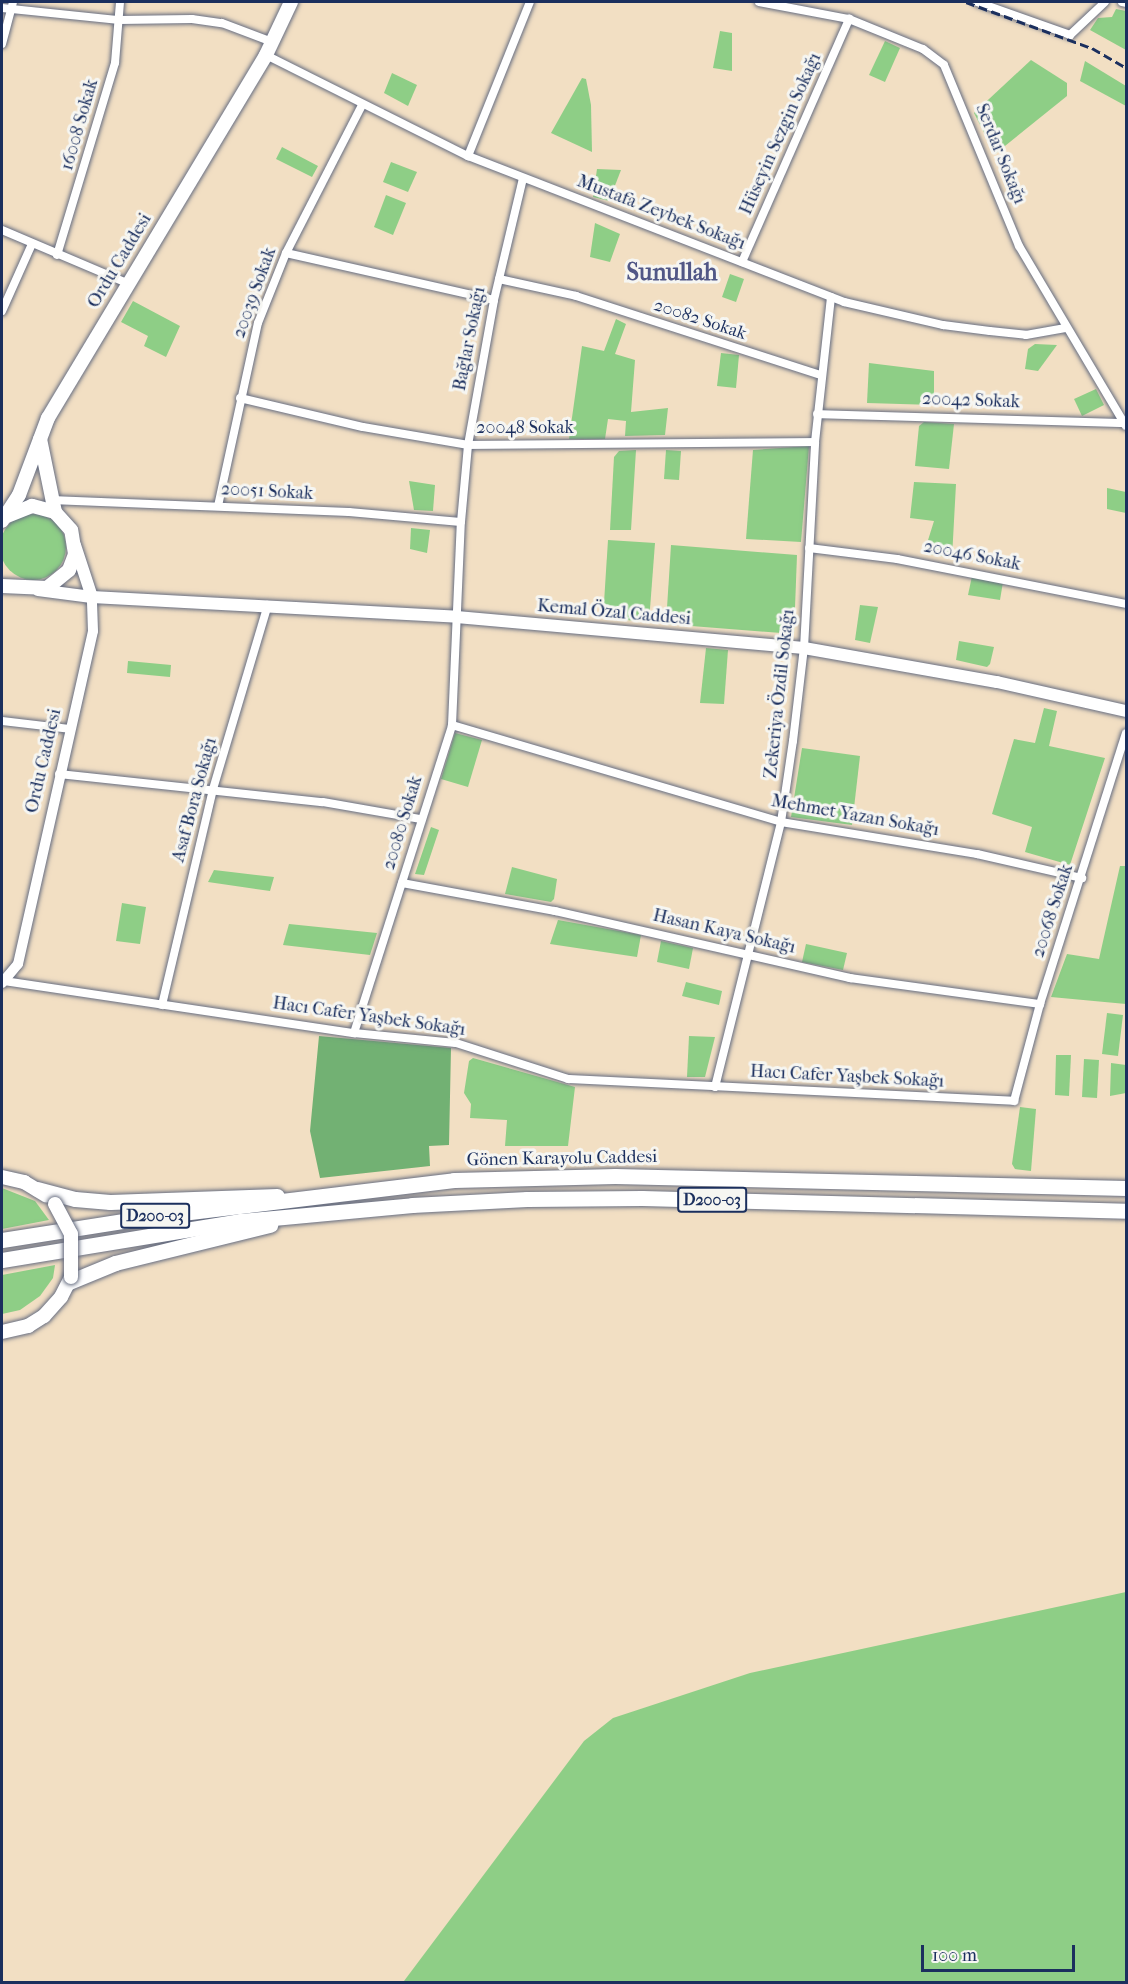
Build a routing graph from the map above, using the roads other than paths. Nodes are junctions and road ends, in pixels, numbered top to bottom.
1 (120, 2) edge
2 (291, 2) edge
3 (530, 2) edge
4 (759, 2) edge
5 (977, 2) edge
6 (1105, 2) edge
7 (1122, 2) edge
8 (1126, 3) edge
9 (13, 5) edge
10 (2, 8) edge
11 (849, 19) junction
12 (119, 20) junction
13 (2, 44) edge
14 (269, 48) junction
15 (362, 105) junction
16 (468, 156) junction
17 (523, 178) junction
18 (2, 230) edge
19 (32, 244) junction
20 (286, 253) junction
21 (57, 255) junction
22 (742, 262) junction
23 (499, 279) junction
24 (128, 283) junction
25 (831, 297) junction
26 (494, 300) junction
27 (2, 311) edge
28 (1065, 328) junction
29 (821, 375) junction
30 (240, 398) junction
31 (817, 414) junction
32 (1125, 424) edge
33 (39, 434) junction
34 (815, 442) junction
35 (468, 445) junction
36 (70, 503) junction
37 (218, 506) junction
38 (55, 510) junction
39 (2, 521) edge
40 (461, 522) junction
41 (75, 545) junction
42 (809, 548) junction
43 (85, 568) junction
44 (2, 574) edge
45 (2, 586) edge
46 (26, 589) junction
47 (92, 597) junction
48 (117, 598) junction
49 (1126, 603) edge
50 (268, 605) junction
51 (457, 617) junction
52 (804, 648) junction
53 (1126, 711) edge
54 (2, 722) edge
55 (452, 725) junction
56 (70, 729) junction
57 (1126, 733) edge
58 (59, 774) junction
59 (213, 789) junction
60 (420, 819) junction
61 (781, 822) junction
62 (1082, 878) junction
63 (402, 883) junction
64 (746, 954) junction
65 (3, 982) edge
66 (1040, 1004) junction
67 (162, 1005) junction
68 (354, 1033) junction
69 (715, 1087) junction
70 (1014, 1101) joint
71 (2, 1172) edge
72 (2, 1178) edge
73 (31, 1186) junction
74 (1126, 1188) edge
75 (309, 1197) junction
76 (1126, 1211) edge
77 (299, 1215) junction
78 (2, 1240) edge
79 (2, 1260) edge
80 (70, 1280) junction
81 (2, 1332) edge

1 - 12 street, 16008 Sokak
2 - 14 main road, Ordu Caddesi
3 - 16 street
4 - 11 street, Serdar Sokağı
5 - 6 street
7 - 8 street
9 - 10 street, Mustafa Zeybek Sokağı
9 - 12 street, Mustafa Zeybek Sokağı
9 - 13 street
11 - 22 street, Hüseyin Sezgin Sokağı
11 - 28 street, Serdar Sokağı
12 - 14 street, Mustafa Zeybek Sokağı
12 - 21 street, 16008 Sokak
14 - 15 street, Mustafa Zeybek Sokağı
14 - 24 main road, Ordu Caddesi
15 - 16 street, Mustafa Zeybek Sokağı
15 - 20 street, 20039 Sokak
16 - 17 street, Mustafa Zeybek Sokağı
17 - 22 street, Mustafa Zeybek Sokağı
17 - 23 street, Bağlar Sokağı
18 - 19 street
19 - 21 street
19 - 27 street
20 - 26 street
20 - 30 street, 20039 Sokak
21 - 24 street
22 - 25 street, Mustafa Zeybek Sokağı
23 - 26 street, Bağlar Sokağı
23 - 29 street, 20082 Sokak
24 - 33 main road, Ordu Caddesi
25 - 28 street, Mustafa Zeybek Sokağı
25 - 29 street, Zekeriya Özdil Sokağı
26 - 35 street, Bağlar Sokağı
28 - 32 street, Serdar Sokağı
29 - 31 street, Zekeriya Özdil Sokağı
30 - 35 street, 20048 Sokak
30 - 37 street, 20039 Sokak
31 - 32 street, 20042 Sokak
31 - 34 street, Zekeriya Özdil Sokağı
33 - 38 main road, Ordu Caddesi
33 - 39 main road
34 - 35 street, 20048 Sokak
34 - 42 street, Zekeriya Özdil Sokağı
35 - 40 street, Bağlar Sokağı
36 - 37 street, 20051 Sokak
36 - 38 street, 20051 Sokak
36 - 38 street
37 - 40 street, 20051 Sokak
38 - 39 main road
38 - 41 main road, Ordu Caddesi
40 - 51 street, Bağlar Sokağı
41 - 43 main road, Ordu Caddesi
41 - 46 main road
42 - 49 street, 20046 Sokak
42 - 52 street, Zekeriya Özdil Sokağı
43 - 47 main road, Ordu Caddesi
43 - 48 main road
44 - 46 main road
45 - 46 main road
46 - 47 main road, Kemal Özal Caddesi
47 - 48 main road, Kemal Özal Caddesi
47 - 56 street, Ordu Caddesi
48 - 50 main road, Kemal Özal Caddesi
50 - 51 main road, Kemal Özal Caddesi
50 - 59 street, Asaf Bora Sokağı
51 - 52 main road, Kemal Özal Caddesi
51 - 55 street, 20080 Sokak
52 - 53 main road, Kemal Özal Caddesi
52 - 61 street, Zekeriya Özdil Sokağı
54 - 56 street
55 - 60 street, 20080 Sokak
55 - 61 street, Mehmet Yazan Sokağı
56 - 58 street, Ordu Caddesi
57 - 62 street, 20068 Sokak
58 - 59 street
58 - 65 street, Ordu Caddesi
59 - 60 street
59 - 67 street, Asaf Bora Sokağı
60 - 63 street, 20080 Sokak
61 - 62 street, Mehmet Yazan Sokağı
61 - 64 street, Zekeriya Özdil Sokağı
62 - 66 street, 20068 Sokak
63 - 64 street, Hasan Kaya Sokağı
63 - 68 street, 20080 Sokak
64 - 66 street, Hasan Kaya Sokağı
64 - 69 street, Zekeriya Özdil Sokağı
65 - 67 street, Hacı Cafer Yaşbek Sokağı
66 - 70 street, 20068 Sokak
67 - 68 street, Hacı Cafer Yaşbek Sokağı
68 - 69 street, Hacı Cafer Yaşbek Sokağı
69 - 70 street, Hacı Cafer Yaşbek Sokağı
71 - 73 main road
72 - 73 main road
73 - 75 highway
73 - 80 main road, bridge
74 - 75 highway, Gönen Karayolu Caddesi / D200-03
75 - 78 highway, Gönen Karayolu Caddesi / D200-03
76 - 77 highway, D200-03
77 - 79 highway, D200-03
77 - 80 highway
80 - 81 main road

